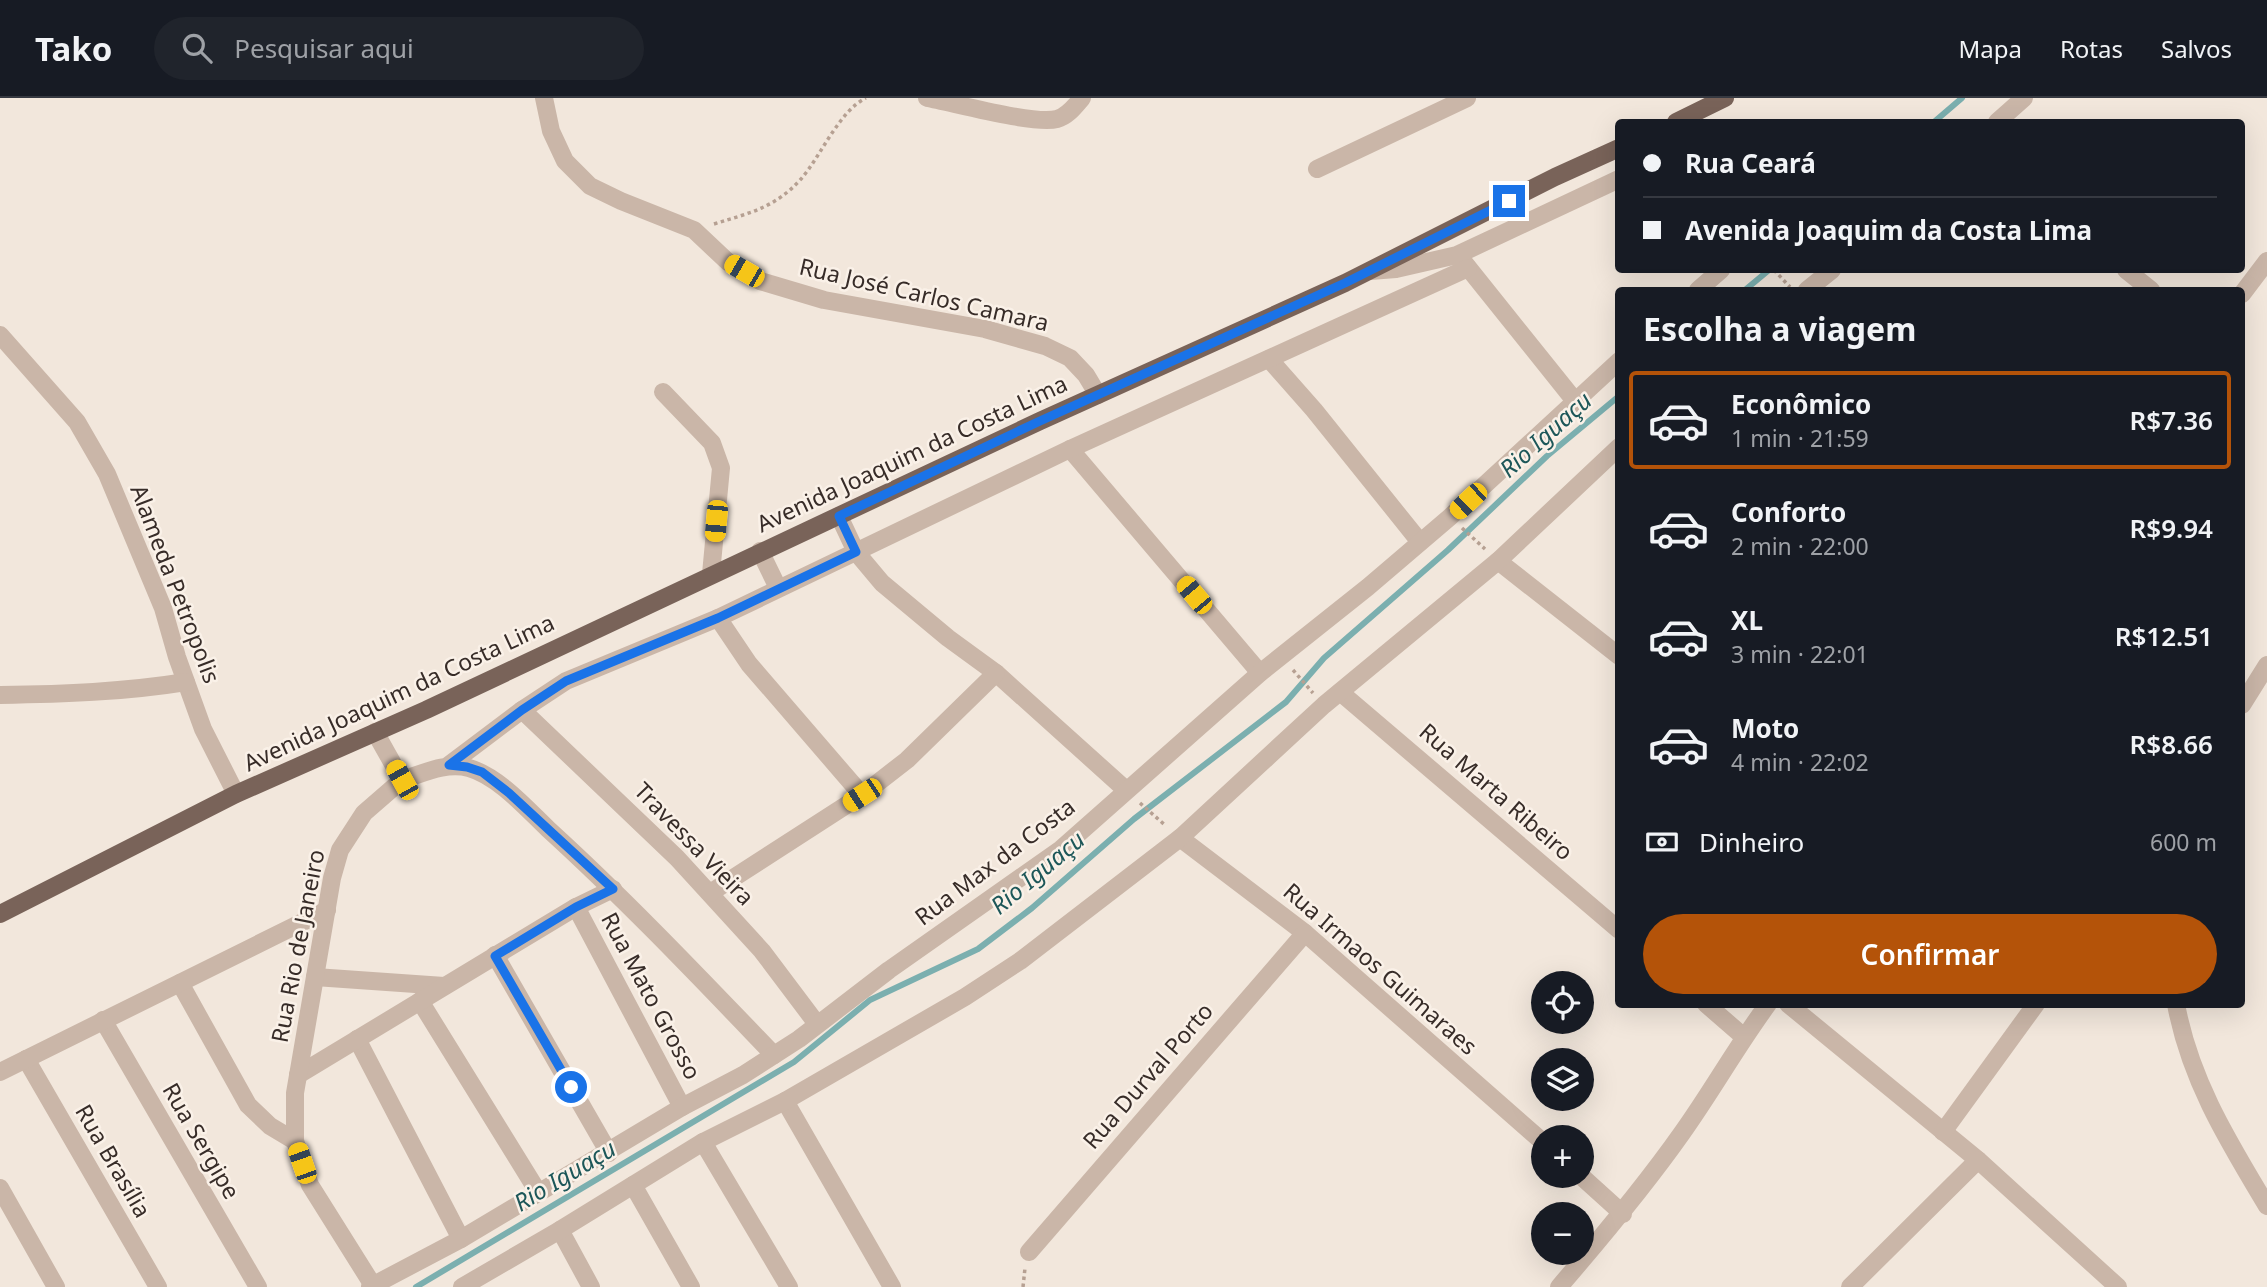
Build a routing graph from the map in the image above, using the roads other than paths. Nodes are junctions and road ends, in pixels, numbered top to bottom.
1 (544, 98) edge
2 (927, 98) edge
3 (1082, 98) edge
4 (1467, 98) edge
5 (1726, 98) edge
6 (2024, 98) edge
7 (1700, 116) edge
8 (2000, 119) edge
9 (1615, 150) edge
10 (1317, 169) dead end
11 (1615, 181) edge
12 (1463, 261) junction
13 (2267, 261) edge
14 (1370, 271) junction
15 (1718, 273) edge
16 (1828, 273) edge
17 (2130, 273) edge
18 (1701, 287) edge
19 (1810, 287) edge
20 (2147, 287) edge
21 (2245, 291) edge
22 (0, 335) edge
23 (1269, 359) junction
24 (1615, 365) edge
25 (663, 392) dead end
26 (1098, 395) junction
27 (1574, 401) junction
28 (1070, 449) junction
29 (1615, 451) edge
30 (839, 516) junction
31 (1420, 542) junction
32 (760, 551) junction
33 (856, 552) junction
34 (1494, 557) junction
35 (712, 574) junction
36 (778, 588) junction
37 (718, 618) junction
38 (1615, 653) edge
39 (2267, 665) edge
40 (996, 673) junction
41 (1261, 673) junction
42 (186, 682) junction
43 (1340, 692) junction
44 (0, 695) edge
45 (2245, 700) edge
46 (522, 710) junction
47 (375, 732) junction
48 (449, 765) junction
49 (402, 780) junction
50 (236, 794) junction
51 (1129, 794) junction
52 (862, 795) junction
53 (1177, 834) junction
54 (613, 889) junction
55 (710, 892) junction
56 (576, 907) junction
57 (327, 910) junction
58 (0, 914) edge
59 (1615, 927) edge
60 (1305, 933) junction
61 (495, 956) junction
62 (315, 978) junction
63 (180, 983) junction
64 (444, 986) junction
65 (420, 1001) junction
66 (1711, 1008) edge
67 (1765, 1008) edge
68 (1793, 1008) edge
69 (2033, 1008) edge
70 (2177, 1008) edge
71 (103, 1020) junction
72 (817, 1024) junction
73 (1744, 1037) junction
74 (356, 1039) junction
75 (774, 1055) junction
76 (26, 1059) junction
77 (0, 1072) edge
78 (298, 1074) junction
79 (785, 1101) junction
80 (682, 1107) junction
81 (1531, 1132) edge
82 (1943, 1132) junction
83 (295, 1141) junction
84 (703, 1142) junction
85 (609, 1153) junction
86 (1978, 1160) junction
87 (633, 1185) junction
88 (1594, 1187) edge
89 (0, 1188) edge
90 (538, 1192) junction
91 (2267, 1206) edge
92 (1623, 1213) junction
93 (560, 1230) junction
94 (461, 1239) junction
95 (1029, 1251) dead end
96 (485, 1281) edge
97 (372, 1286) edge
98 (56, 1287) edge
99 (158, 1287) edge
100 (258, 1287) edge
101 (462, 1287) edge
102 (592, 1287) edge
103 (691, 1287) edge
104 (789, 1287) edge
105 (892, 1287) edge
106 (1559, 1287) edge
107 (1850, 1287) edge
108 (2118, 1287) edge

1 - 26 street, Rua José Carlos Camara
2 - 3 street
4 - 10 street
5 - 7 main road
6 - 8 street
9 - 14 main road, Avenida Joaquim da Costa Lima
11 - 12 street
12 - 14 street
12 - 23 street
12 - 27 street
13 - 21 street
14 - 26 main road, Avenida Joaquim da Costa Lima
15 - 18 street
16 - 19 street
17 - 20 street
22 - 42 street, Alameda Petropolis
23 - 28 street
23 - 31 street
24 - 27 street, Rua Max da Costa
25 - 35 street
26 - 30 main road, Avenida Joaquim da Costa Lima
27 - 31 street, Rua Max da Costa
28 - 33 street
28 - 41 street
29 - 34 street
30 - 32 main road, Avenida Joaquim da Costa Lima
30 - 33 street
31 - 41 street, Rua Max da Costa
32 - 35 main road, Avenida Joaquim da Costa Lima
32 - 36 street
33 - 36 street
33 - 40 street
34 - 38 street
34 - 43 street
35 - 47 main road, Avenida Joaquim da Costa Lima
36 - 37 street
37 - 46 street
37 - 52 street
39 - 45 street
40 - 51 street
40 - 52 street
41 - 51 street, Rua Max da Costa
42 - 44 street
42 - 50 street, Alameda Petropolis
43 - 53 street
43 - 59 street, Rua Marta Ribeiro
46 - 48 street
46 - 55 street, Travessa Vieira
47 - 49 street
47 - 50 main road, Avenida Joaquim da Costa Lima
48 - 49 street
48 - 54 street
49 - 57 street, Rua Rio de Janeiro
50 - 58 main road, Avenida Joaquim da Costa Lima
51 - 72 street, Rua Max da Costa
52 - 55 street
53 - 60 street, Rua Irmaos Guimaraes
53 - 79 street
54 - 56 street, Rua Rio de Janeiro
54 - 75 street
55 - 72 street, Travessa Vieira
56 - 61 street, Rua Rio de Janeiro
56 - 80 street, Rua Mato Grosso
57 - 62 street, Rua Rio de Janeiro
57 - 63 street
60 - 81 street, Rua Irmaos Guimaraes
60 - 95 street, Rua Durval Porto
61 - 64 street, Rua Rio de Janeiro
61 - 85 street
62 - 64 street
62 - 78 street, Rua Rio de Janeiro
63 - 71 street
63 - 83 street
64 - 65 street, Rua Rio de Janeiro
65 - 74 street, Rua Rio de Janeiro
65 - 90 street
66 - 73 street
67 - 73 street
68 - 82 street
69 - 82 street
70 - 91 street
71 - 76 street
71 - 100 street, Rua Sergipe
72 - 75 street, Rua Max da Costa
73 - 92 street
74 - 78 street, Rua Rio de Janeiro
74 - 94 street
75 - 80 street, Rua Max da Costa
76 - 77 street
76 - 99 street, Rua Brasília
78 - 83 street, Rua Rio de Janeiro
79 - 84 street
79 - 105 street
80 - 85 street, Rua Max da Costa
82 - 86 street
83 - 97 street, Rua Rio de Janeiro
84 - 87 street
84 - 104 street
85 - 90 street, Rua Max da Costa
86 - 107 street
86 - 108 street
87 - 93 street
87 - 103 street
88 - 92 street
89 - 98 street
90 - 94 street, Rua Max da Costa
92 - 106 street
93 - 96 street
93 - 102 street
94 - 97 street, Rua Max da Costa
96 - 101 street

